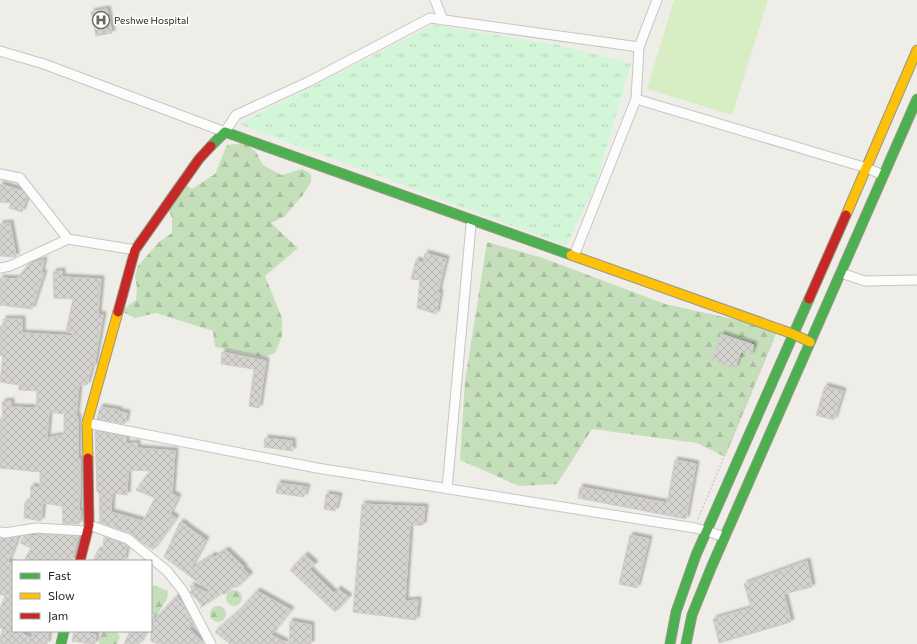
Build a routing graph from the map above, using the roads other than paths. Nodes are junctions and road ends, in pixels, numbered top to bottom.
1 (436, 0) edge
2 (657, 0) edge
3 (443, 20) junction
4 (639, 47) junction
5 (917, 50) edge
6 (0, 51) edge
7 (636, 99) junction
8 (917, 99) edge
9 (225, 132) junction
10 (867, 168) junction
11 (0, 174) edge
12 (883, 175) junction
13 (471, 226) dead end
14 (68, 239) junction
15 (135, 250) junction
16 (574, 256) junction
17 (0, 268) edge
18 (841, 273) junction
19 (917, 280) edge
20 (793, 334) junction
21 (810, 342) junction
22 (87, 423) junction
23 (447, 489) junction
24 (88, 528) junction
25 (707, 531) junction
26 (0, 532) edge
27 (724, 537) junction
28 (80, 560) edge
29 (676, 612) junction
30 (692, 616) junction
31 (64, 632) edge
32 (61, 644) edge
33 (211, 644) edge
34 (670, 644) edge
35 (686, 644) edge

1 - 3 street
2 - 4 street
3 - 4 street
3 - 9 street
4 - 7 street
5 - 10 main road
6 - 9 street
7 - 10 street
7 - 16 street
8 - 12 main road
9 - 15 main road
9 - 16 main road
10 - 12 street
10 - 20 main road
11 - 14 street
12 - 18 main road
13 - 23 street
14 - 15 street
14 - 17 street
15 - 22 main road
16 - 20 main road
18 - 19 street
18 - 21 main road
20 - 21 main road
20 - 25 main road
21 - 27 main road
22 - 23 street
22 - 24 main road
23 - 25 street
24 - 26 street
24 - 28 main road
24 - 33 street
25 - 27 street
25 - 29 main road
27 - 30 main road
29 - 30 main road
29 - 34 main road
30 - 35 main road
31 - 32 main road

